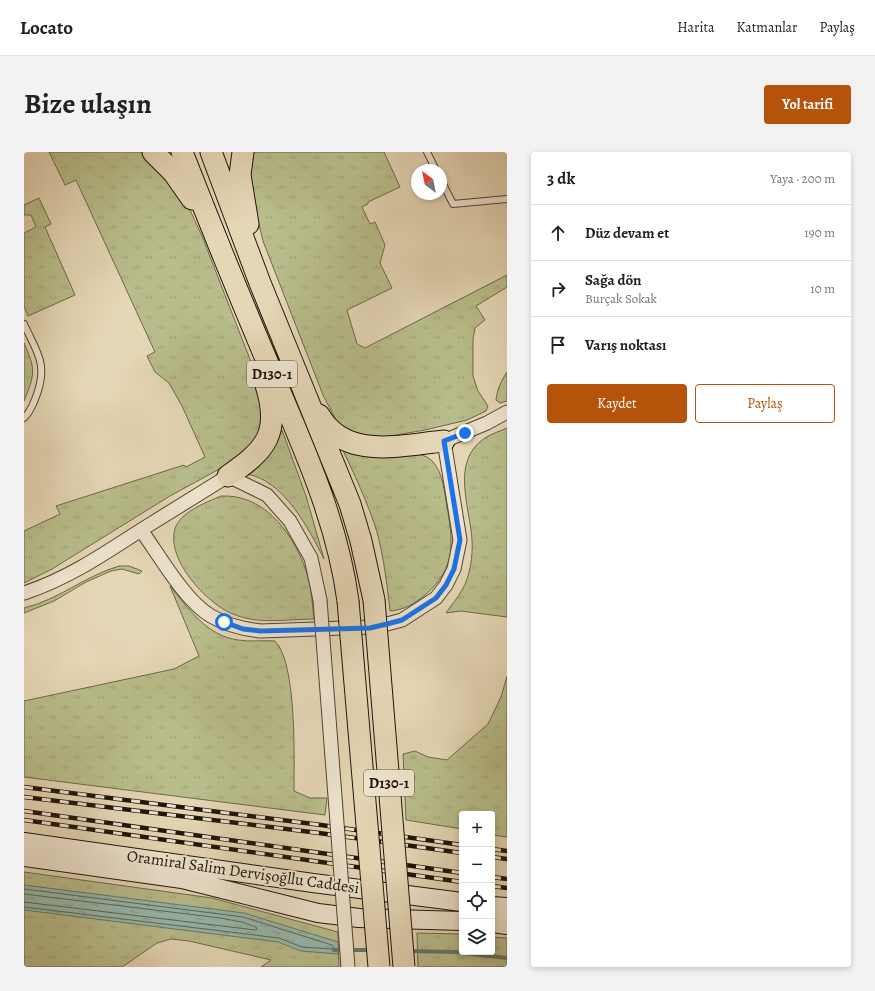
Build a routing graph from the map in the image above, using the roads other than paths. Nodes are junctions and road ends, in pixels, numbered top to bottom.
1 (153, 152) edge
2 (182, 152) edge
3 (211, 152) edge
4 (243, 152) edge
5 (427, 152) edge
6 (433, 164) edge
7 (447, 192) edge
8 (507, 199) edge
9 (210, 224) junction
10 (260, 283) junction
11 (238, 293) junction
12 (24, 324) edge
13 (296, 375) junction
14 (507, 412) edge
15 (24, 418) edge
16 (444, 441) junction
17 (228, 476) junction
18 (141, 530) junction
19 (24, 593) edge
20 (24, 842) edge
21 (24, 858) edge
22 (459, 902) edge
23 (495, 906) edge
24 (507, 908) edge
25 (459, 921) edge
26 (495, 923) edge
27 (507, 925) edge
28 (348, 967) edge
29 (379, 967) edge
30 (404, 967) edge

1 - 9 highway
2 - 9 highway, D130-1
3 - 10 highway, D130-1
4 - 10 highway
5 - 6 lane
7 - 8 lane
9 - 11 highway, D130-1
10 - 13 highway, D130-1
11 - 17 highway
11 - 29 highway, D130-1, bridge
12 - 15 lane
13 - 16 highway
13 - 30 highway, D130-1, bridge
14 - 16 street
16 - 18 street
17 - 18 street
17 - 28 street, bridge
18 - 19 street
20 - 22 main road, Oramiral Salim Dervişoğllu Caddesi
21 - 25 main road, Oramiral Salim Dervişoğllu Caddesi
23 - 24 main road
26 - 27 main road

